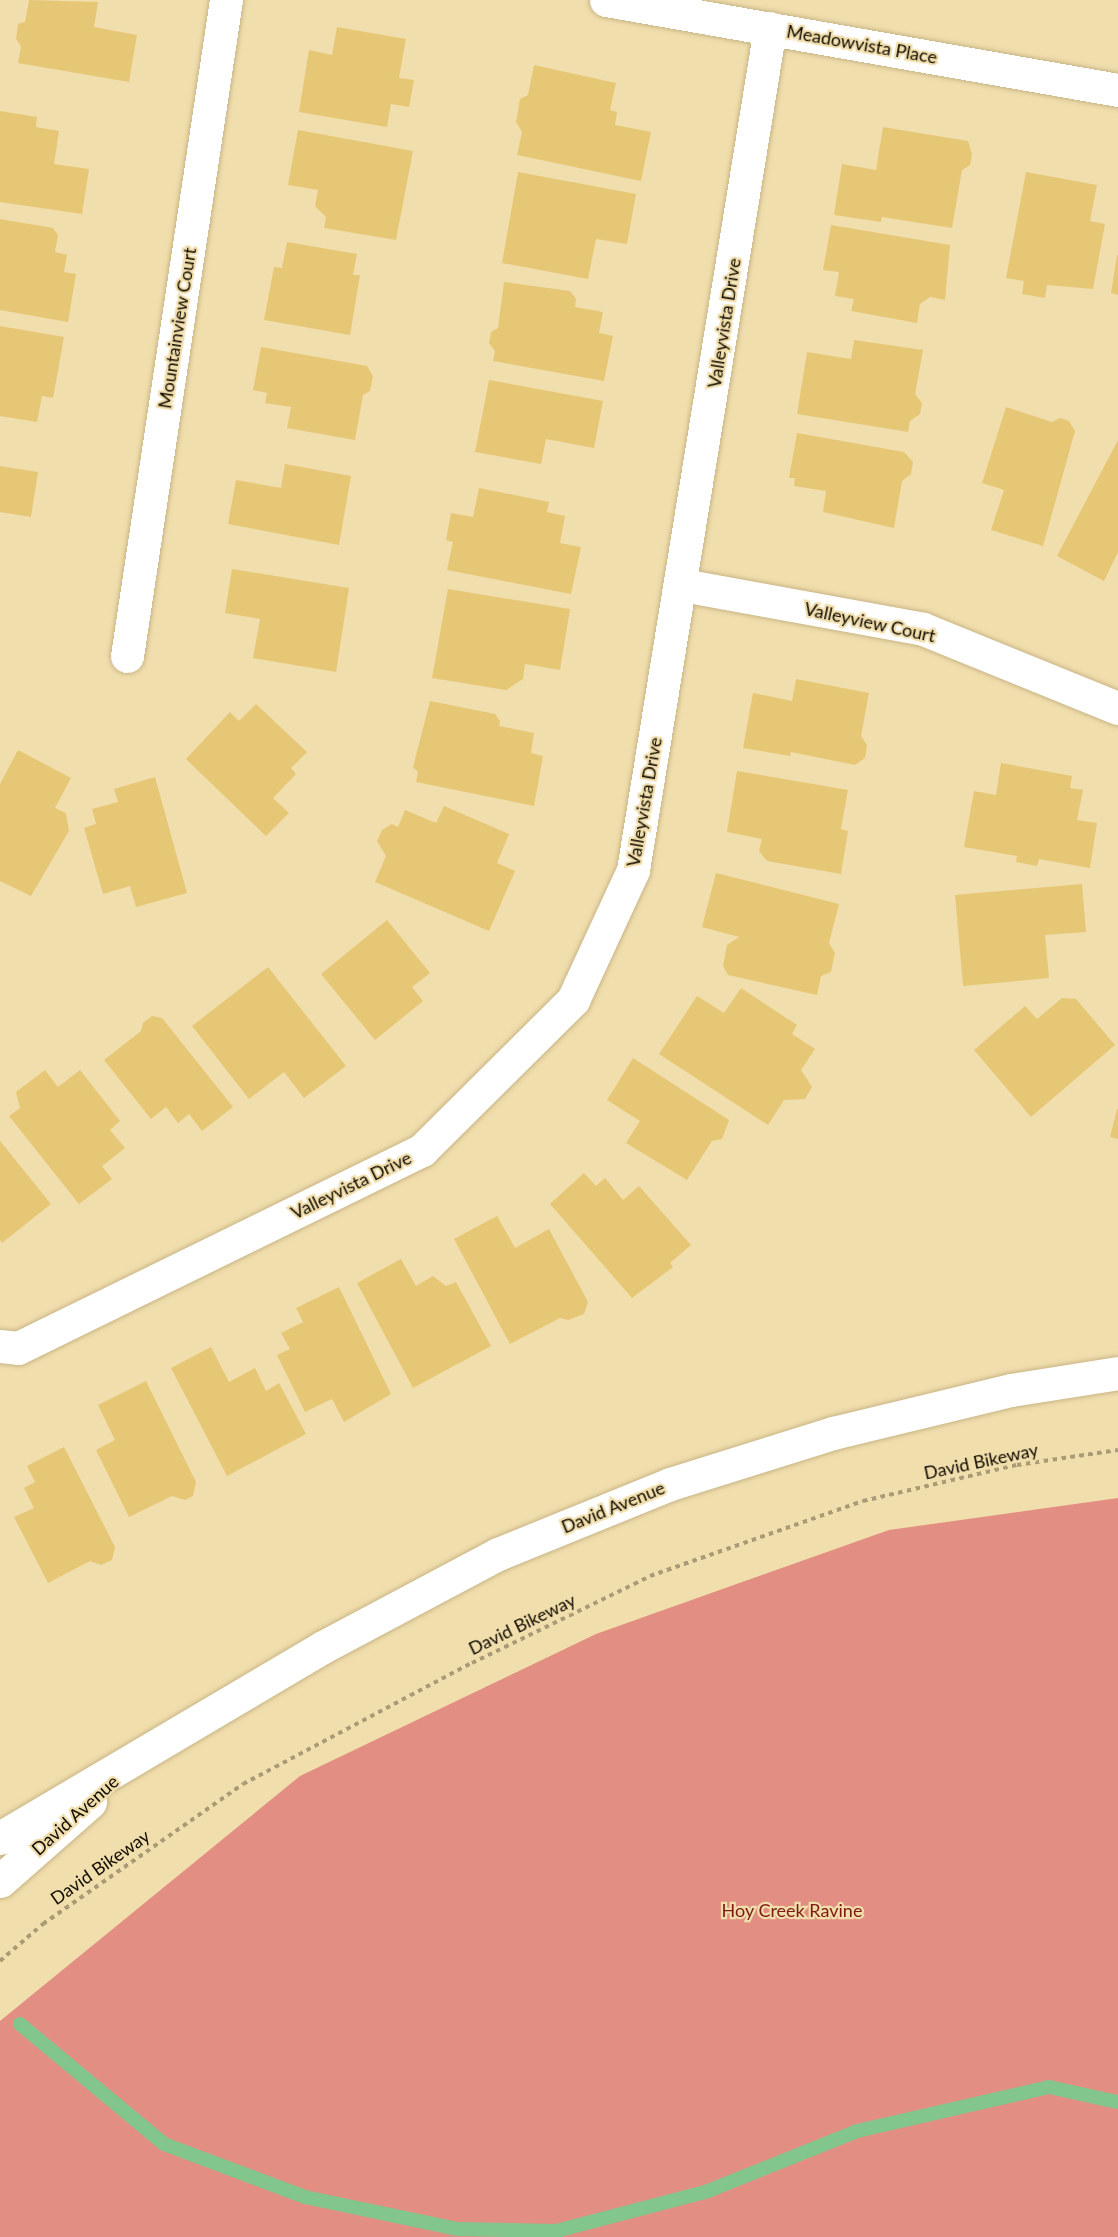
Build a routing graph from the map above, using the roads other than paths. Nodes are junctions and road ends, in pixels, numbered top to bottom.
1 (226, 0) edge
2 (606, 0) edge
3 (770, 28) junction
4 (1118, 90) edge
5 (682, 585) junction
6 (127, 656) dead end
7 (1118, 708) edge
8 (0, 1346) edge
9 (1118, 1373) edge
10 (149, 1749) junction
11 (0, 1838) edge
12 (0, 1881) edge

1 - 6 street, Mountainview Court
2 - 3 street, Meadowvista Place
3 - 4 street, Meadowvista Place
3 - 5 street, Valleyvista Drive
5 - 7 street, Valleyview Court
5 - 8 street, Valleyvista Drive
9 - 10 street, David Avenue
10 - 11 street, David Avenue
10 - 12 street, David Avenue

